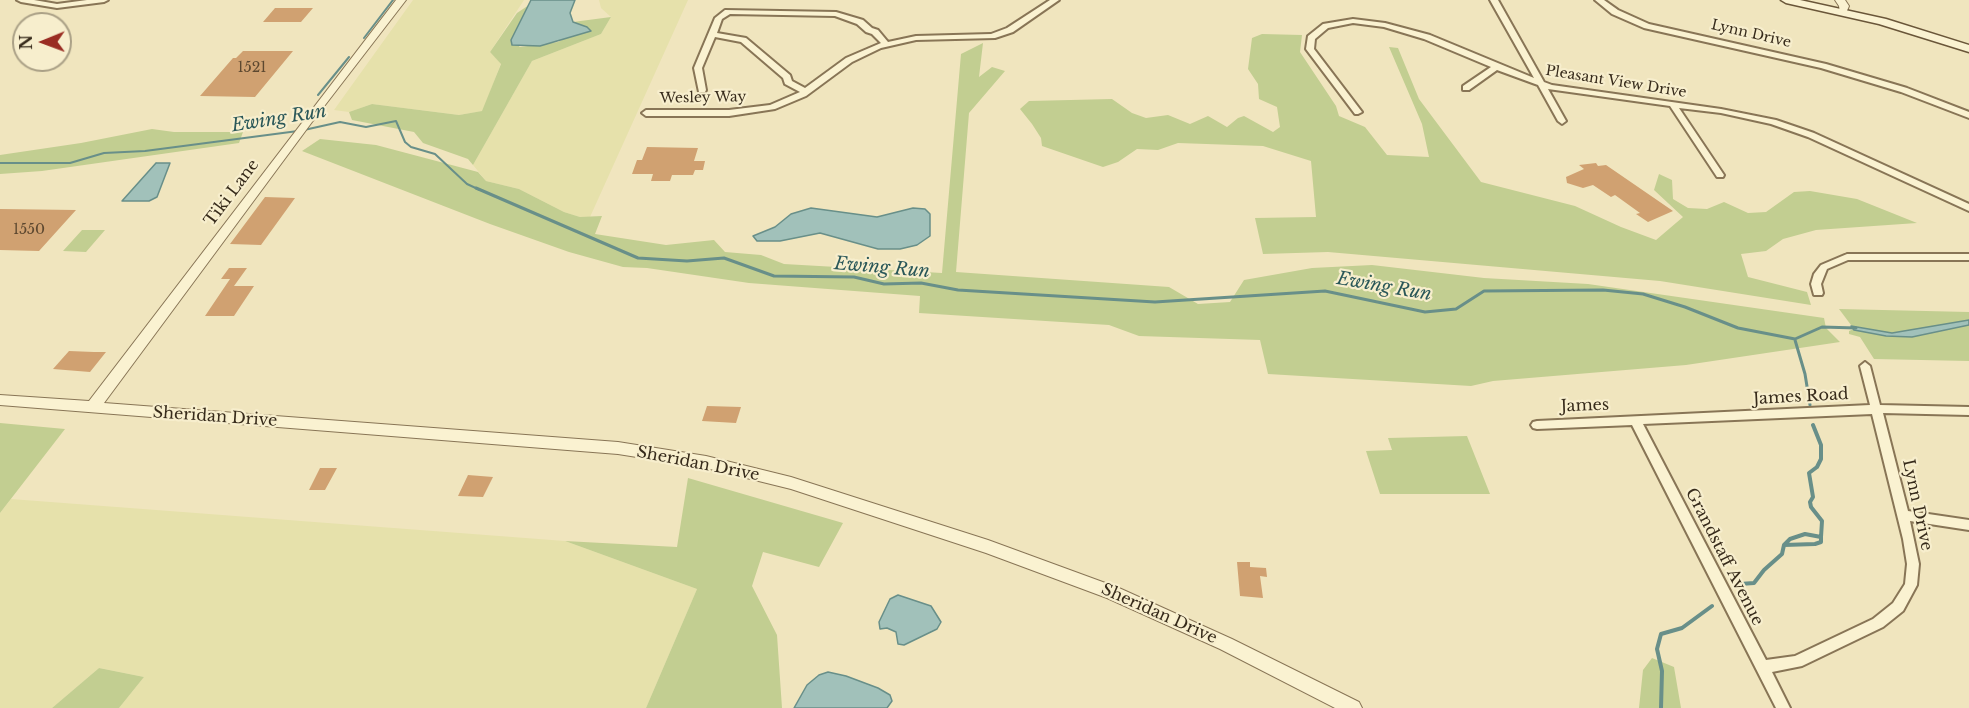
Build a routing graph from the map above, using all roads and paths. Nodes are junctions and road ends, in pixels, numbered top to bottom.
1 (21, 0) edge
2 (104, 0) edge
3 (401, 0) edge
4 (1055, 0) edge
5 (1494, 0) edge
6 (1599, 0) edge
7 (1786, 0) edge
8 (1842, 6) edge
9 (712, 34) junction
10 (882, 45) junction
11 (1969, 49) edge
12 (1496, 67) junction
13 (1542, 84) junction
14 (1466, 88) dead end
15 (702, 90) dead end
16 (810, 90) junction
17 (1673, 105) junction
18 (646, 112) dead end
19 (1358, 112) dead end
20 (1969, 115) edge
21 (1562, 122) dead end
22 (1720, 175) dead end
23 (1969, 208) edge
24 (1969, 257) edge
25 (1818, 293) dead end
26 (1865, 366) dead end
27 (0, 400) edge
28 (93, 407) junction
29 (1878, 410) junction
30 (1969, 411) edge
31 (1635, 420) junction
32 (1536, 425) dead end
33 (1904, 515) junction
34 (1969, 525) edge
35 (1762, 666) junction
36 (1353, 708) edge
37 (1783, 708) edge

1 - 2 street
3 - 28 street, Tiki Lane
4 - 10 street, Wesley Way
5 - 13 street
6 - 20 street, Lynn Drive
7 - 8 main road
8 - 11 main road
9 - 10 street
9 - 15 street
9 - 16 street
10 - 16 street, Wesley Way
12 - 13 street, Pleasant View Drive
12 - 14 street
12 - 19 street, Pleasant View Drive
13 - 17 street, Pleasant View Drive
13 - 21 street
16 - 18 street, Wesley Way
17 - 22 street
17 - 23 street, Pleasant View Drive
24 - 25 street
26 - 29 street, Lynn Drive
27 - 28 street, Sheridan Drive
28 - 36 street, Sheridan Drive
29 - 30 street, James Road
29 - 31 street, James Road
29 - 33 street, Lynn Drive
31 - 32 street, James
31 - 35 street, Grandstaff Avenue
33 - 34 street
33 - 35 street, Lynn Drive
35 - 37 street, Grandstaff Avenue

